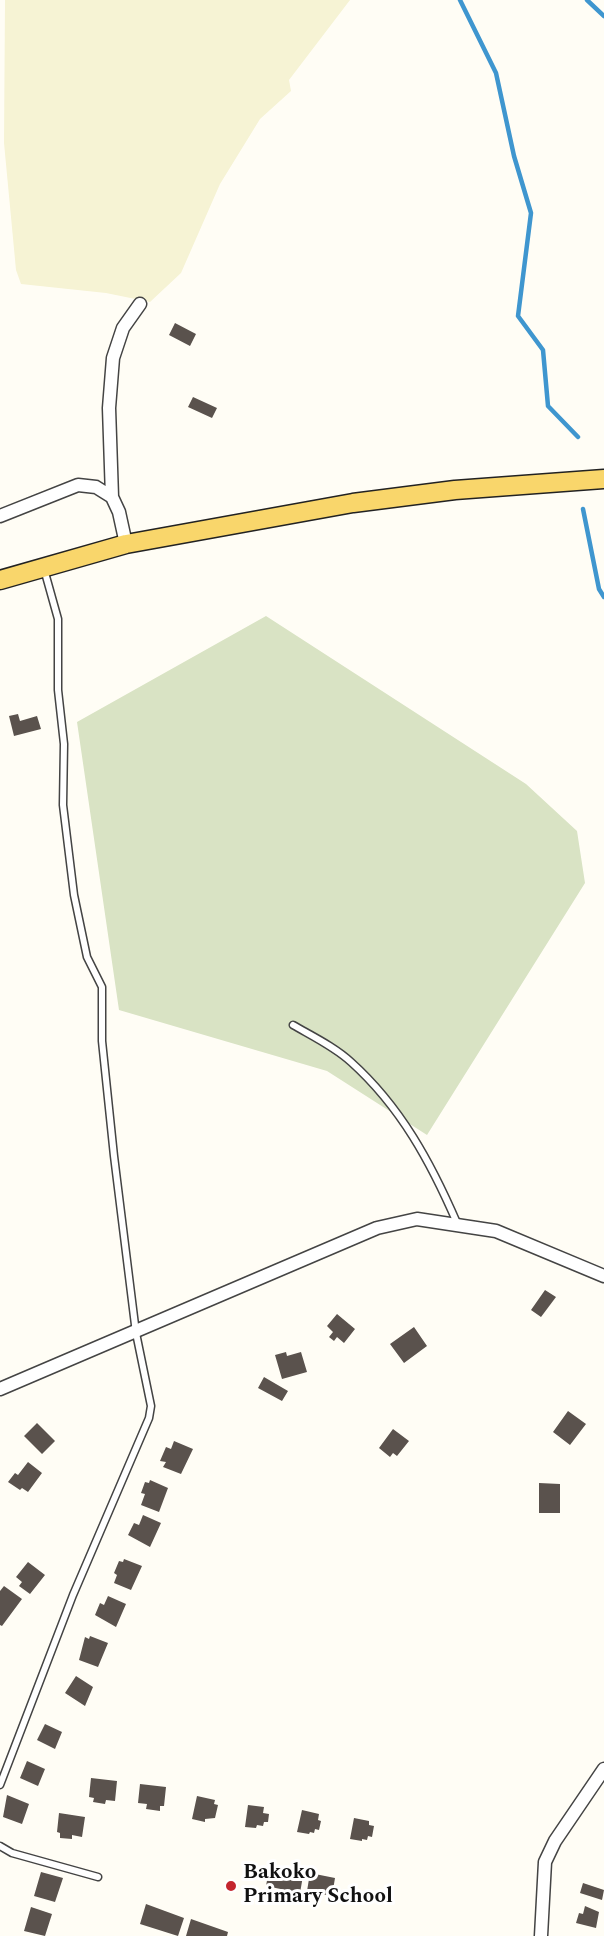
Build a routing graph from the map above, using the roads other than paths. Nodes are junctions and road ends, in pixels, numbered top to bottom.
1 (140, 304) dead end
2 (604, 478) edge
3 (112, 497) junction
4 (0, 516) edge
5 (126, 544) junction
6 (44, 569) junction
7 (0, 580) edge
8 (293, 1024) dead end
9 (457, 1223) junction
10 (604, 1276) edge
11 (136, 1333) junction
12 (0, 1389) edge
13 (604, 1769) edge
14 (0, 1785) edge
15 (0, 1846) edge
16 (98, 1877) dead end
17 (541, 1936) edge

1 - 3 street
2 - 5 main road
3 - 4 street
3 - 5 street
5 - 6 main road
6 - 7 main road
6 - 11 lane
8 - 9 lane
9 - 10 street
9 - 11 street
11 - 12 street
11 - 14 lane
13 - 17 street
15 - 16 lane

